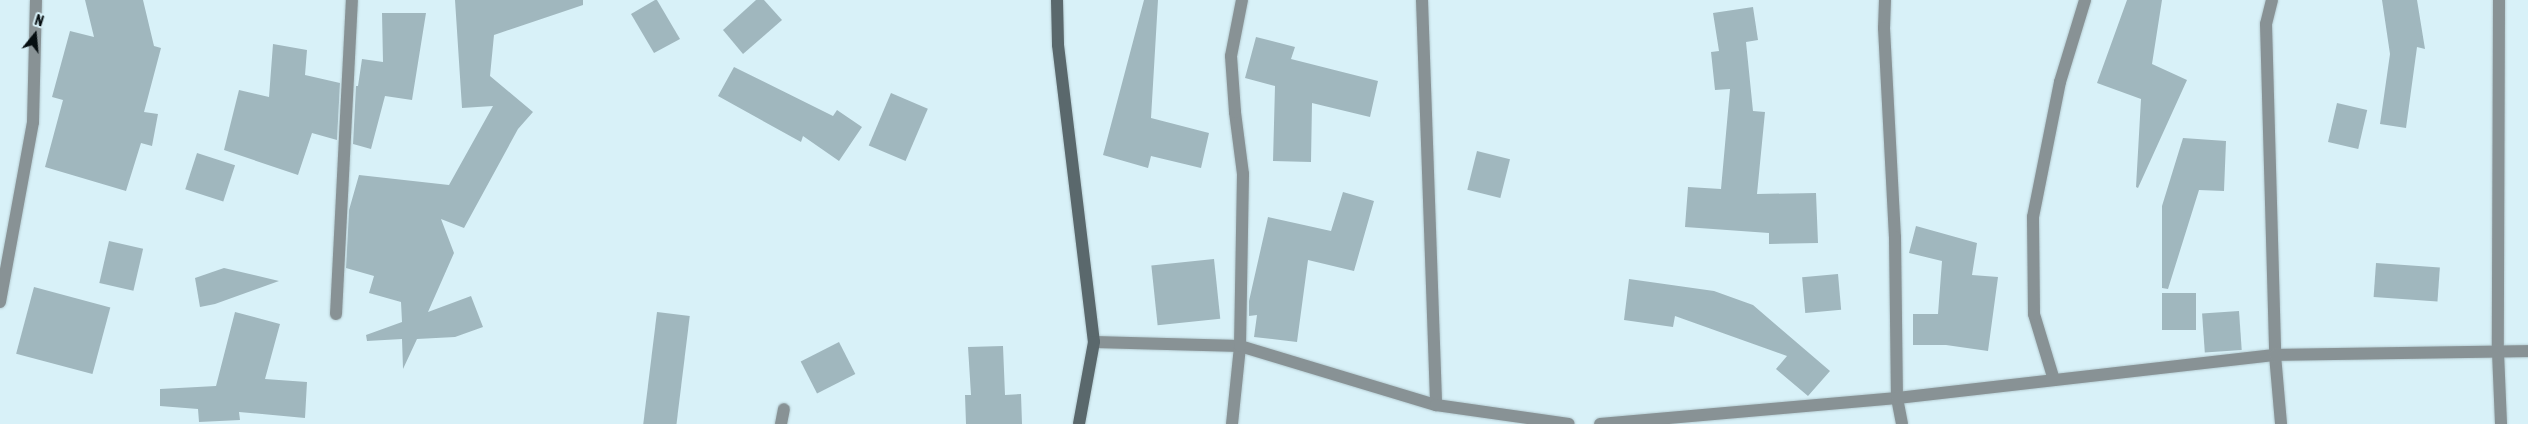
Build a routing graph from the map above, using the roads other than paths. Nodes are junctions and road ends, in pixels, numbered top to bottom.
1 (36, 0) edge
2 (352, 0) edge
3 (1057, 0) edge
4 (1242, 0) edge
5 (1422, 0) edge
6 (1886, 0) edge
7 (2085, 0) edge
8 (2272, 0) edge
9 (2499, 0) edge
10 (0, 302) edge
11 (336, 314) dead end
12 (1094, 342) junction
13 (1240, 346) junction
14 (2528, 351) edge
15 (2498, 352) junction
16 (2275, 355) junction
17 (2054, 380) junction
18 (1897, 398) junction
19 (1436, 406) junction
20 (784, 409) dead end
21 (781, 424) edge
22 (1079, 424) edge
23 (1232, 424) edge
24 (1569, 424) edge
25 (1600, 424) edge
26 (1902, 424) edge
27 (2281, 424) edge
28 (2501, 424) edge

1 - 10 street
2 - 11 street
3 - 12 street
4 - 13 street
5 - 19 street
6 - 18 street
7 - 17 street
8 - 16 street
9 - 15 street
12 - 13 street
12 - 22 street
13 - 19 street
13 - 23 street
14 - 15 street
15 - 16 street
15 - 28 street
16 - 17 street
16 - 27 street
17 - 18 street
18 - 25 street
18 - 26 street
19 - 24 street
20 - 21 street

